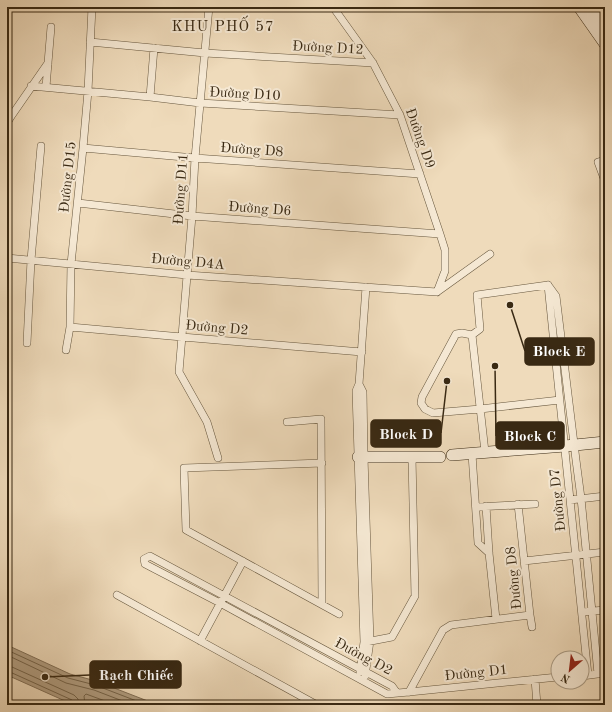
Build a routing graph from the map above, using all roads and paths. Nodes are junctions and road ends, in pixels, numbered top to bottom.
1 (92, 7) edge
2 (209, 7) edge
3 (333, 7) edge
4 (579, 7) edge
5 (591, 7) edge
6 (51, 26) dead end
7 (605, 26) edge
8 (90, 42) junction
9 (605, 44) edge
10 (154, 48) junction
11 (205, 53) junction
12 (48, 63) junction
13 (373, 63) junction
14 (31, 86) junction
15 (46, 87) junction
16 (88, 90) junction
17 (150, 97) junction
18 (200, 103) junction
19 (400, 116) junction
20 (7, 123) edge
21 (41, 146) dead end
22 (84, 148) junction
23 (195, 158) junction
24 (605, 160) edge
25 (420, 174) junction
26 (605, 182) edge
27 (78, 202) junction
28 (192, 216) junction
29 (440, 234) junction
30 (490, 254) dead end
31 (7, 258) edge
32 (31, 260) junction
33 (72, 264) junction
34 (187, 274) junction
35 (548, 285) junction
36 (366, 288) junction
37 (437, 292) junction
38 (70, 327) junction
39 (472, 335) junction
40 (182, 337) junction
41 (27, 343) dead end
42 (66, 350) dead end
43 (362, 352) junction
44 (560, 400) junction
45 (480, 409) junction
46 (287, 422) dead end
47 (605, 442) edge
48 (569, 446) junction
49 (486, 452) junction
50 (472, 454) junction
51 (452, 455) dead end
52 (361, 457) junction
53 (412, 457) junction
54 (440, 457) dead end
55 (218, 458) dead end
56 (322, 463) junction
57 (605, 496) edge
58 (581, 498) junction
59 (570, 500) junction
60 (518, 504) junction
61 (535, 504) dead end
62 (486, 506) junction
63 (476, 507) junction
64 (605, 552) edge
65 (489, 553) junction
66 (587, 553) junction
67 (576, 555) junction
68 (243, 561) junction
69 (524, 562) junction
70 (117, 595) dead end
71 (224, 596) junction
72 (220, 603) junction
73 (322, 604) junction
74 (605, 610) edge
75 (592, 611) junction
76 (582, 612) junction
77 (340, 614) dead end
78 (530, 615) junction
79 (496, 619) junction
80 (532, 627) dead end
81 (200, 641) junction
82 (367, 642) junction
83 (584, 650) edge
84 (363, 670) junction
85 (602, 674) edge
86 (590, 675) edge
87 (550, 678) edge
88 (535, 679) junction
89 (362, 680) junction
90 (409, 692) junction
91 (397, 693) junction
92 (317, 705) edge
93 (537, 705) edge

1 - 8 street, Đường D15
2 - 11 street, Đường D11
3 - 13 street, Đường D9
4 - 9 street
5 - 7 street
6 - 12 street
8 - 10 street, Đường D12
8 - 16 street, Đường D15
10 - 11 street, Đường D12
10 - 17 street
11 - 13 street, Đường D12
11 - 18 street, Đường D11
12 - 14 street
12 - 15 street
13 - 19 street, Đường D9
14 - 15 street, Đường D10
14 - 20 street
15 - 16 street, Đường D10
16 - 17 street, Đường D10
16 - 22 street, Đường D15
17 - 18 street, Đường D10
18 - 19 street, Đường D10
18 - 23 street, Đường D11
19 - 25 street, Đường D9
21 - 32 street
22 - 23 street, Đường D8
22 - 27 street, Đường D15
23 - 25 street, Đường D8
23 - 28 street, Đường D11
24 - 26 street
25 - 29 street, Đường D9
27 - 28 street, Đường D6
27 - 33 street, Đường D15
28 - 29 street, Đường D6
28 - 34 street, Đường D11
29 - 37 street, Đường D9
30 - 37 street
31 - 32 street, Đường D4A
32 - 33 street, Đường D4A
32 - 41 street
33 - 34 street, Đường D4A
33 - 38 street, Đường D15
34 - 36 street, Đường D4A
34 - 40 street, Đường D11
35 - 39 street
35 - 44 street, Đường D7
35 - 48 street, Đường D7
36 - 37 street, Đường D4A
36 - 43 street
38 - 40 street, Đường D2
38 - 42 street, Đường D15
39 - 45 street
39 - 45 street
40 - 43 street, Đường D2
40 - 55 street, Đường D11
43 - 52 street
44 - 45 street
44 - 48 street, Đường D7
45 - 49 street
46 - 56 street
47 - 48 street
48 - 49 street
48 - 58 street, Đường D7
48 - 59 street, Đường D7
49 - 50 street
50 - 51 street
50 - 63 street, Đường D8
52 - 53 street
52 - 82 street
53 - 54 street
53 - 82 street
56 - 68 street
56 - 73 street
57 - 58 street
58 - 59 street
58 - 66 street, Đường D7
59 - 67 street, Đường D7
60 - 61 street
60 - 62 street
60 - 69 street, Đường D8
62 - 63 street
62 - 65 street, Đường D8
63 - 65 street, Đường D8
64 - 66 street
65 - 79 street, Đường D8
66 - 67 street
66 - 75 street, Đường D7
67 - 69 street
67 - 76 street, Đường D7
68 - 71 street
68 - 73 street
69 - 78 street, Đường D8
70 - 81 street
71 - 72 street
71 - 72 street, Đường D2
71 - 84 street, Đường D2
72 - 81 street
72 - 89 street, Đường D2
73 - 77 street
74 - 75 street
75 - 76 street
75 - 85 street, Đường D7
76 - 83 street, Đường D7
78 - 79 street, Đường D8
78 - 80 street
79 - 90 street, Đường D8
81 - 92 street
82 - 84 street
84 - 89 street
84 - 91 street, Đường D2
85 - 86 street
87 - 88 street, Đường D1
88 - 90 street, Đường D1
88 - 93 street
89 - 91 street, Đường D2
90 - 91 street, Đường D1

